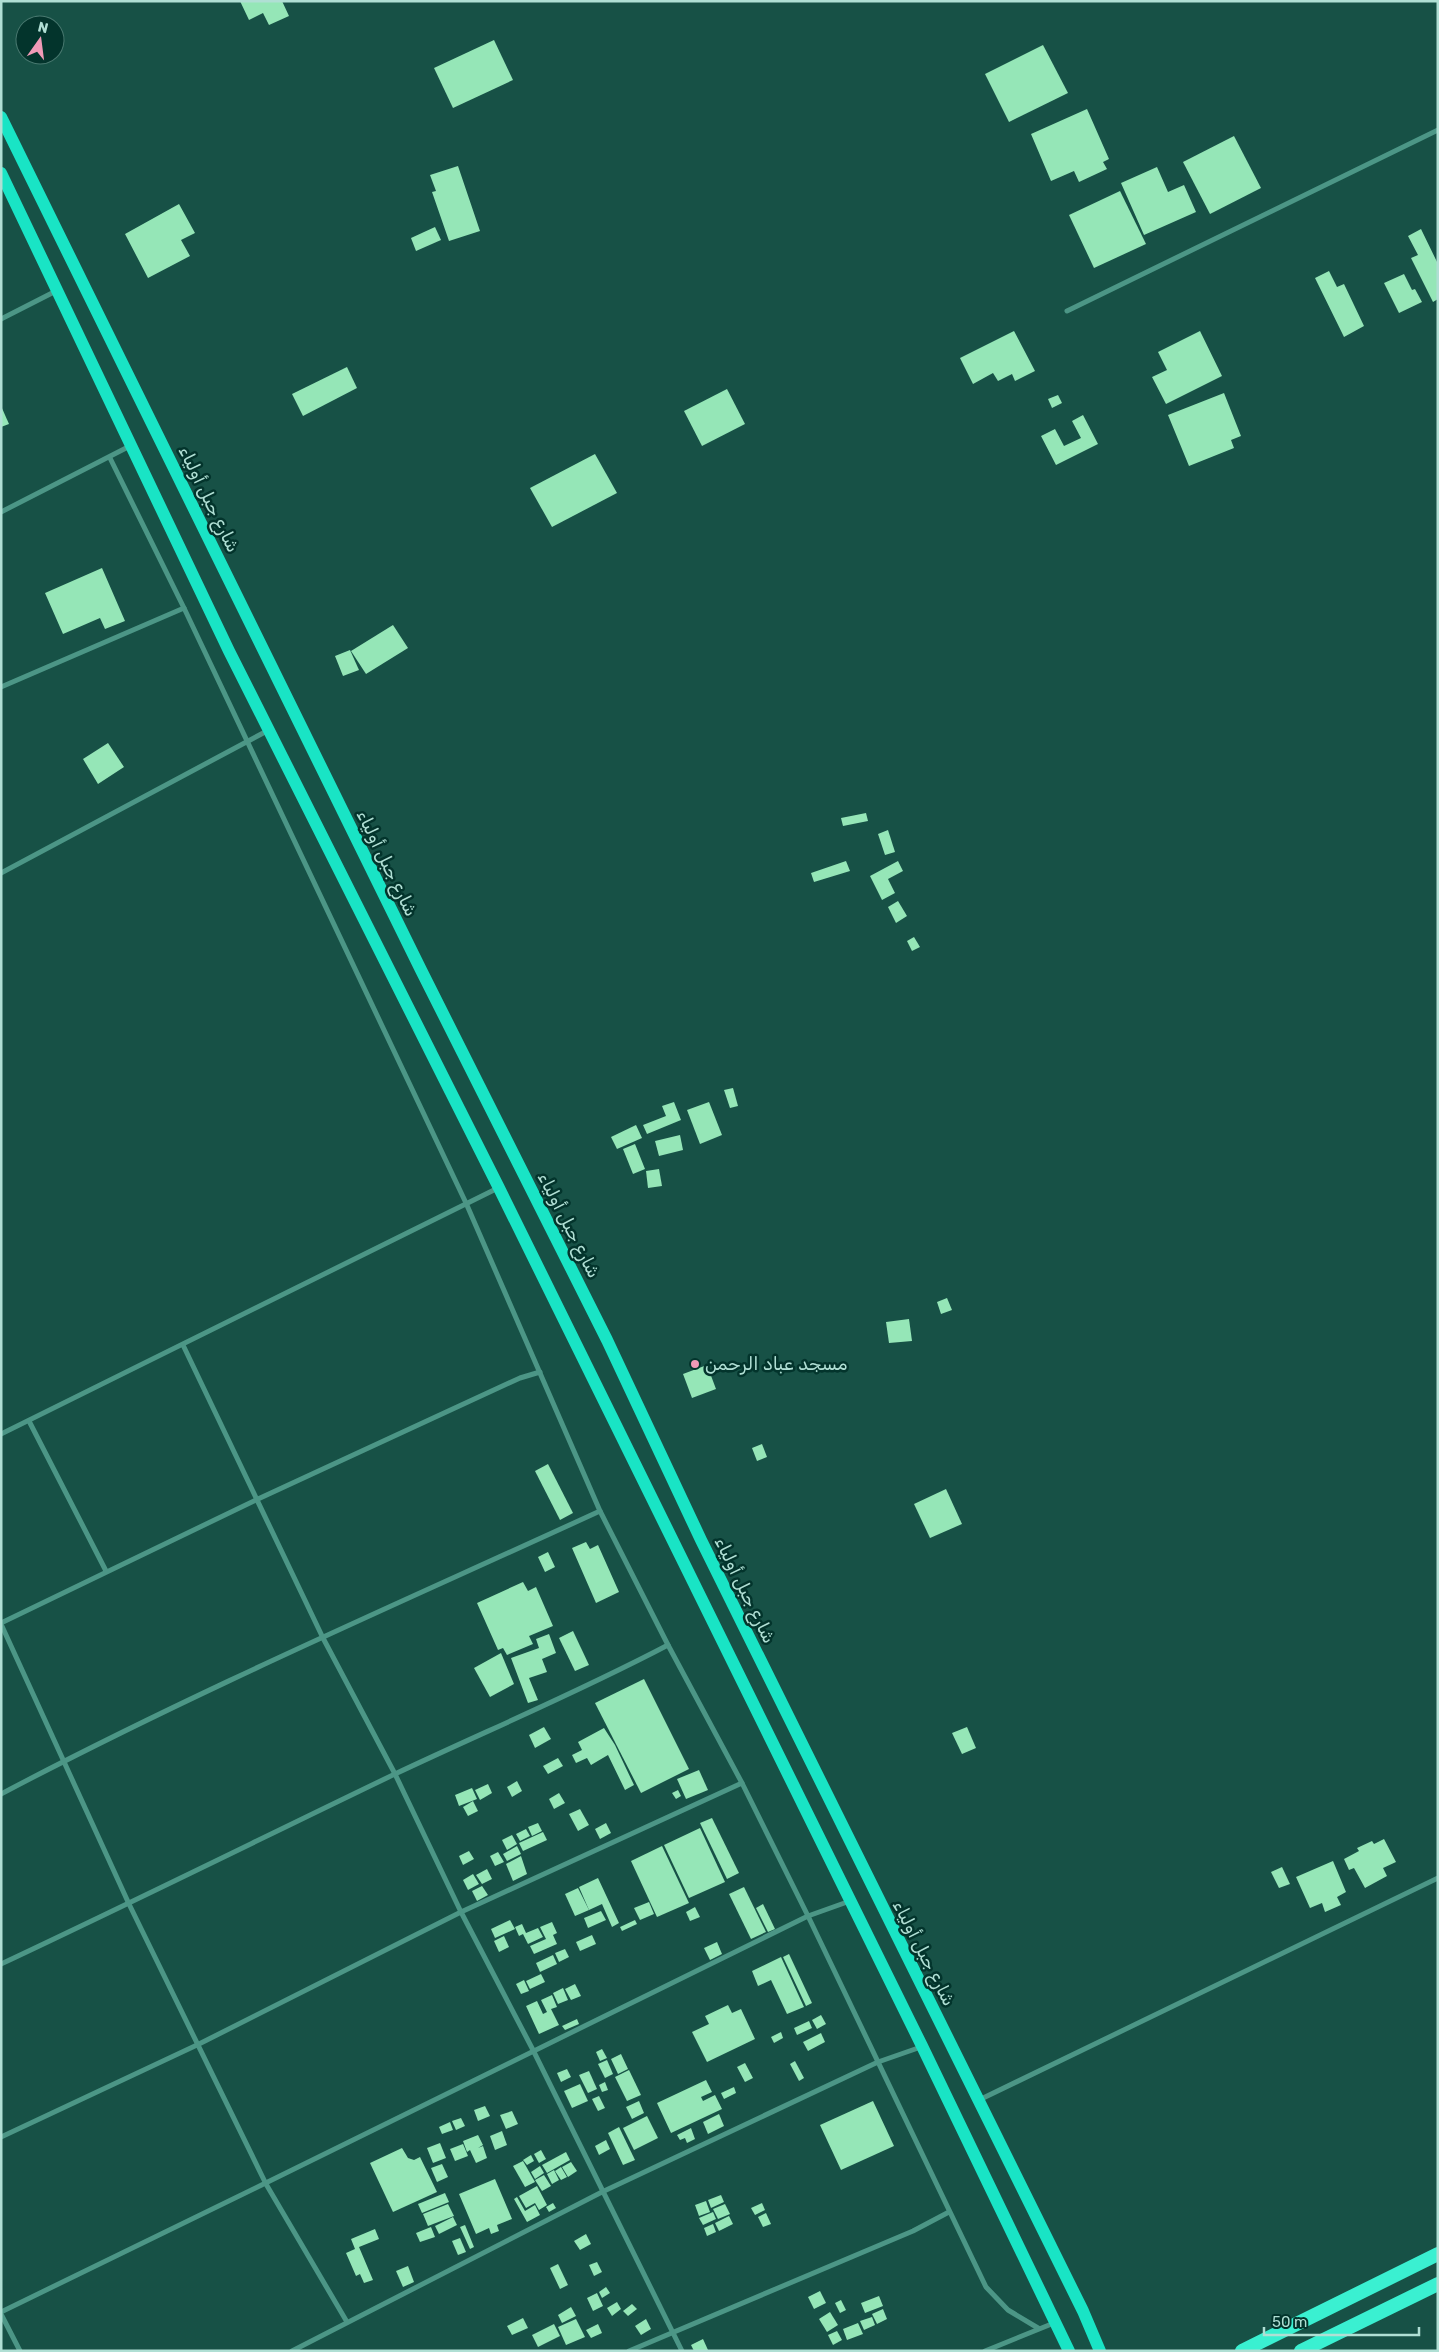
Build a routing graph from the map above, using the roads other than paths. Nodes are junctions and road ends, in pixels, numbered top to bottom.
1 (1, 117) edge
2 (1438, 130) edge
3 (1, 173) edge
4 (57, 291) junction
5 (1067, 311) dead end
6 (1, 320) edge
7 (131, 445) junction
8 (110, 458) junction
9 (1, 512) edge
10 (184, 608) junction
11 (1, 687) edge
12 (269, 730) junction
13 (247, 742) junction
14 (1, 873) edge
15 (499, 1188) junction
16 (466, 1203) junction
17 (184, 1345) junction
18 (540, 1372) junction
19 (29, 1421) junction
20 (1, 1434) edge
21 (258, 1498) junction
22 (600, 1511) junction
23 (106, 1571) junction
24 (1, 1623) edge
25 (323, 1638) junction
26 (668, 1645) junction
27 (63, 1762) junction
28 (396, 1774) junction
29 (742, 1783) junction
30 (1, 1794) edge
31 (1438, 1878) edge
32 (850, 1901) junction
33 (129, 1904) junction
34 (462, 1912) junction
35 (808, 1916) junction
36 (1, 1964) edge
37 (197, 2045) junction
38 (922, 2046) junction
39 (533, 2050) junction
40 (878, 2062) junction
41 (978, 2100) junction
42 (1, 2137) edge
43 (266, 2184) junction
44 (602, 2192) junction
45 (949, 2212) junction
46 (1438, 2254) edge
47 (1438, 2284) edge
48 (1, 2313) edge
49 (347, 2322) junction
50 (1055, 2322) junction
51 (1038, 2328) junction
52 (672, 2331) junction
53 (20, 2351) edge
54 (292, 2351) edge
55 (629, 2351) edge
56 (682, 2351) edge
57 (985, 2351) edge
58 (1069, 2351) edge
59 (1100, 2351) edge
60 (1242, 2351) edge
61 (1301, 2351) edge

1 - 41 main road, شارع جبل أولياء
2 - 5 street
3 - 4 main road
4 - 6 street
4 - 7 main road
7 - 8 street
7 - 12 main road
8 - 9 street
8 - 10 street
10 - 11 street
10 - 13 street
12 - 13 street
12 - 15 main road
13 - 14 street
13 - 16 street
15 - 16 street
15 - 32 main road
16 - 17 street
16 - 18 street
17 - 19 street
17 - 21 street
18 - 21 street
18 - 22 street
19 - 20 street
19 - 23 street
21 - 23 street
21 - 25 street
22 - 25 street
22 - 26 street
23 - 24 street
24 - 27 street
25 - 27 street
25 - 28 street
26 - 28 street
26 - 29 street
27 - 30 street
27 - 33 street
28 - 33 street
28 - 34 street
29 - 34 street
29 - 35 street
31 - 41 street
32 - 35 street
32 - 38 main road
33 - 36 street
33 - 37 street
34 - 37 street
34 - 39 street
35 - 39 street
35 - 40 street
37 - 42 street
37 - 43 street
38 - 40 street
38 - 50 main road
39 - 43 street
39 - 44 street
40 - 44 street
40 - 45 street
41 - 59 main road, شارع جبل أولياء
43 - 48 street
43 - 49 street
44 - 49 street
44 - 52 street
45 - 51 street
45 - 52 street
46 - 60 highway
47 - 61 highway
48 - 53 street
49 - 54 street
50 - 51 street
50 - 58 main road
51 - 57 street
52 - 55 street
52 - 56 street

